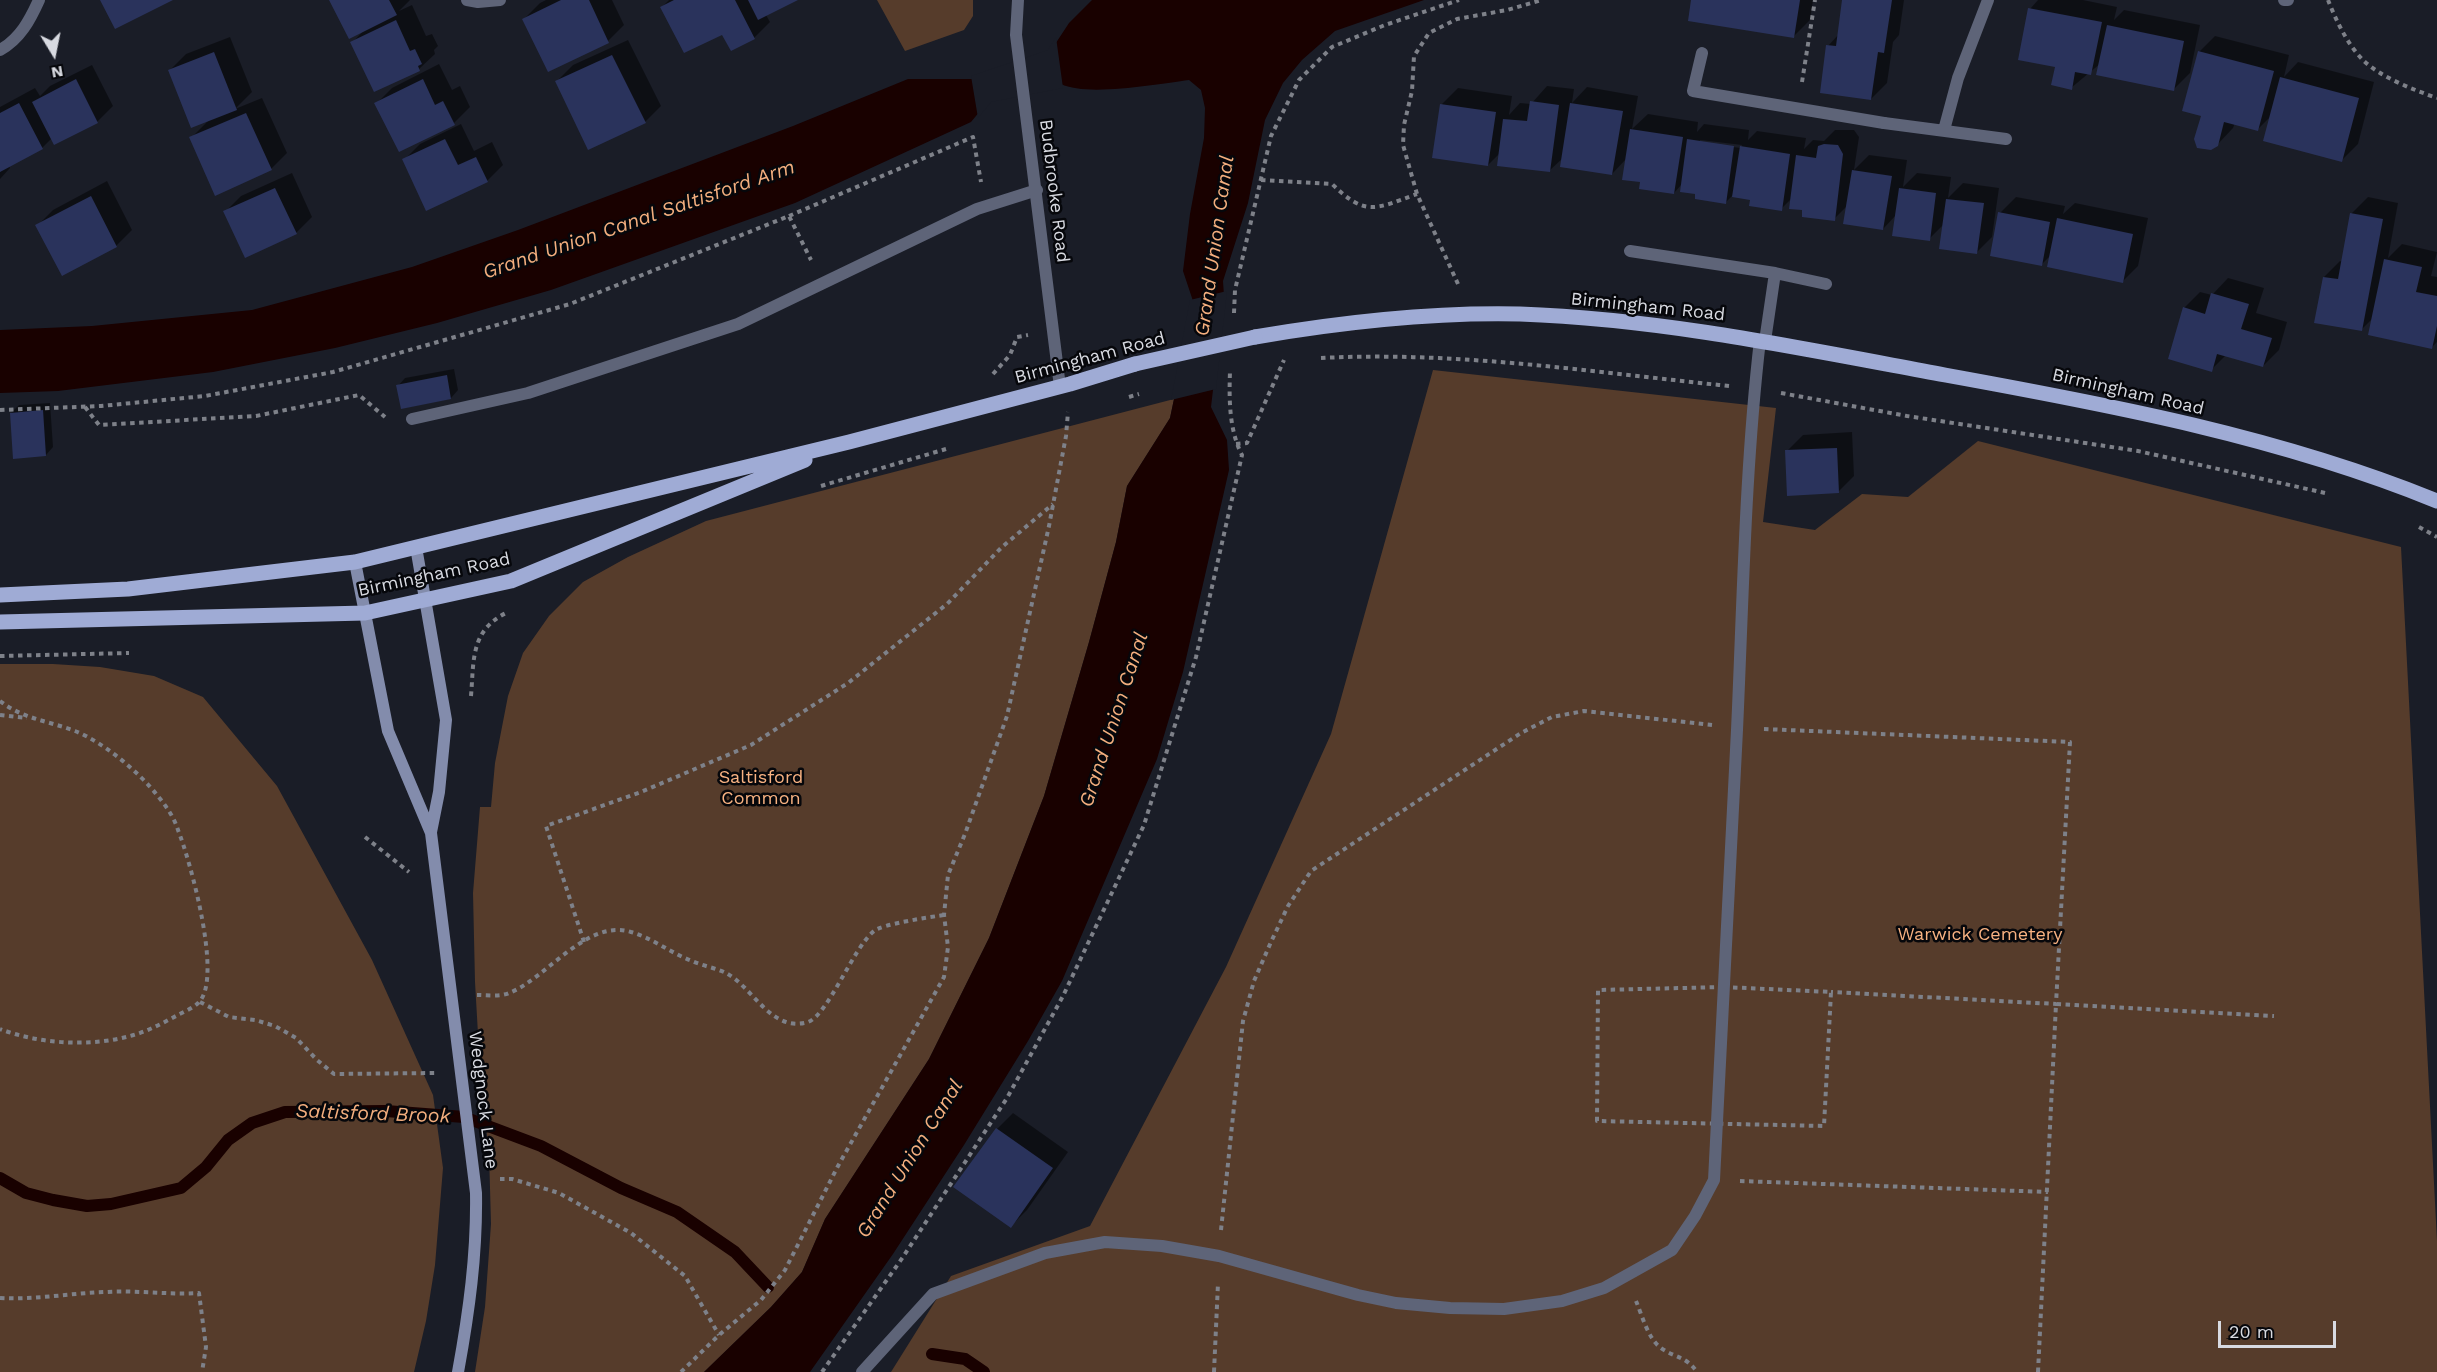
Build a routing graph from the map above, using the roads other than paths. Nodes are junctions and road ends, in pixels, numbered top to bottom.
1 (39, 0) edge
2 (466, 0) edge
3 (500, 0) edge
4 (1018, 0) edge
5 (1988, 0) edge
6 (0, 50) edge
7 (1702, 53) dead end
8 (1944, 130) junction
9 (2006, 139) dead end
10 (1037, 190) junction
11 (1630, 252) dead end
12 (1775, 273) junction
13 (1826, 284) dead end
14 (1762, 341) junction
15 (1065, 386) junction
16 (412, 419) road end
17 (849, 442) junction
18 (2437, 501) edge
19 (416, 547) junction
20 (355, 562) junction
21 (0, 595) edge
22 (425, 599) junction
23 (366, 613) junction
24 (0, 621) edge
25 (430, 833) junction
26 (458, 1372) edge
27 (862, 1372) edge

1 - 6 street
2 - 3 street
4 - 10 street, Budbrooke Road
5 - 8 street
7 - 8 street
8 - 9 street
10 - 15 street, Budbrooke Road
10 - 16 street
11 - 12 street
12 - 13 street
12 - 14 street
14 - 15 main road, Birmingham Road, bridge
14 - 18 main road, Birmingham Road
14 - 27 street
15 - 17 main road, Birmingham Road
17 - 19 main road, Birmingham Road
17 - 22 main road, Birmingham Road
19 - 20 main road, Birmingham Road
19 - 22 street, Wedgnock Lane
20 - 21 main road, Birmingham Road
20 - 23 street, Wedgnock Lane
22 - 23 main road, Birmingham Road
22 - 25 street, Wedgnock Lane
23 - 24 main road, Birmingham Road
23 - 25 street, Wedgnock Lane
25 - 26 street, Wedgnock Lane

